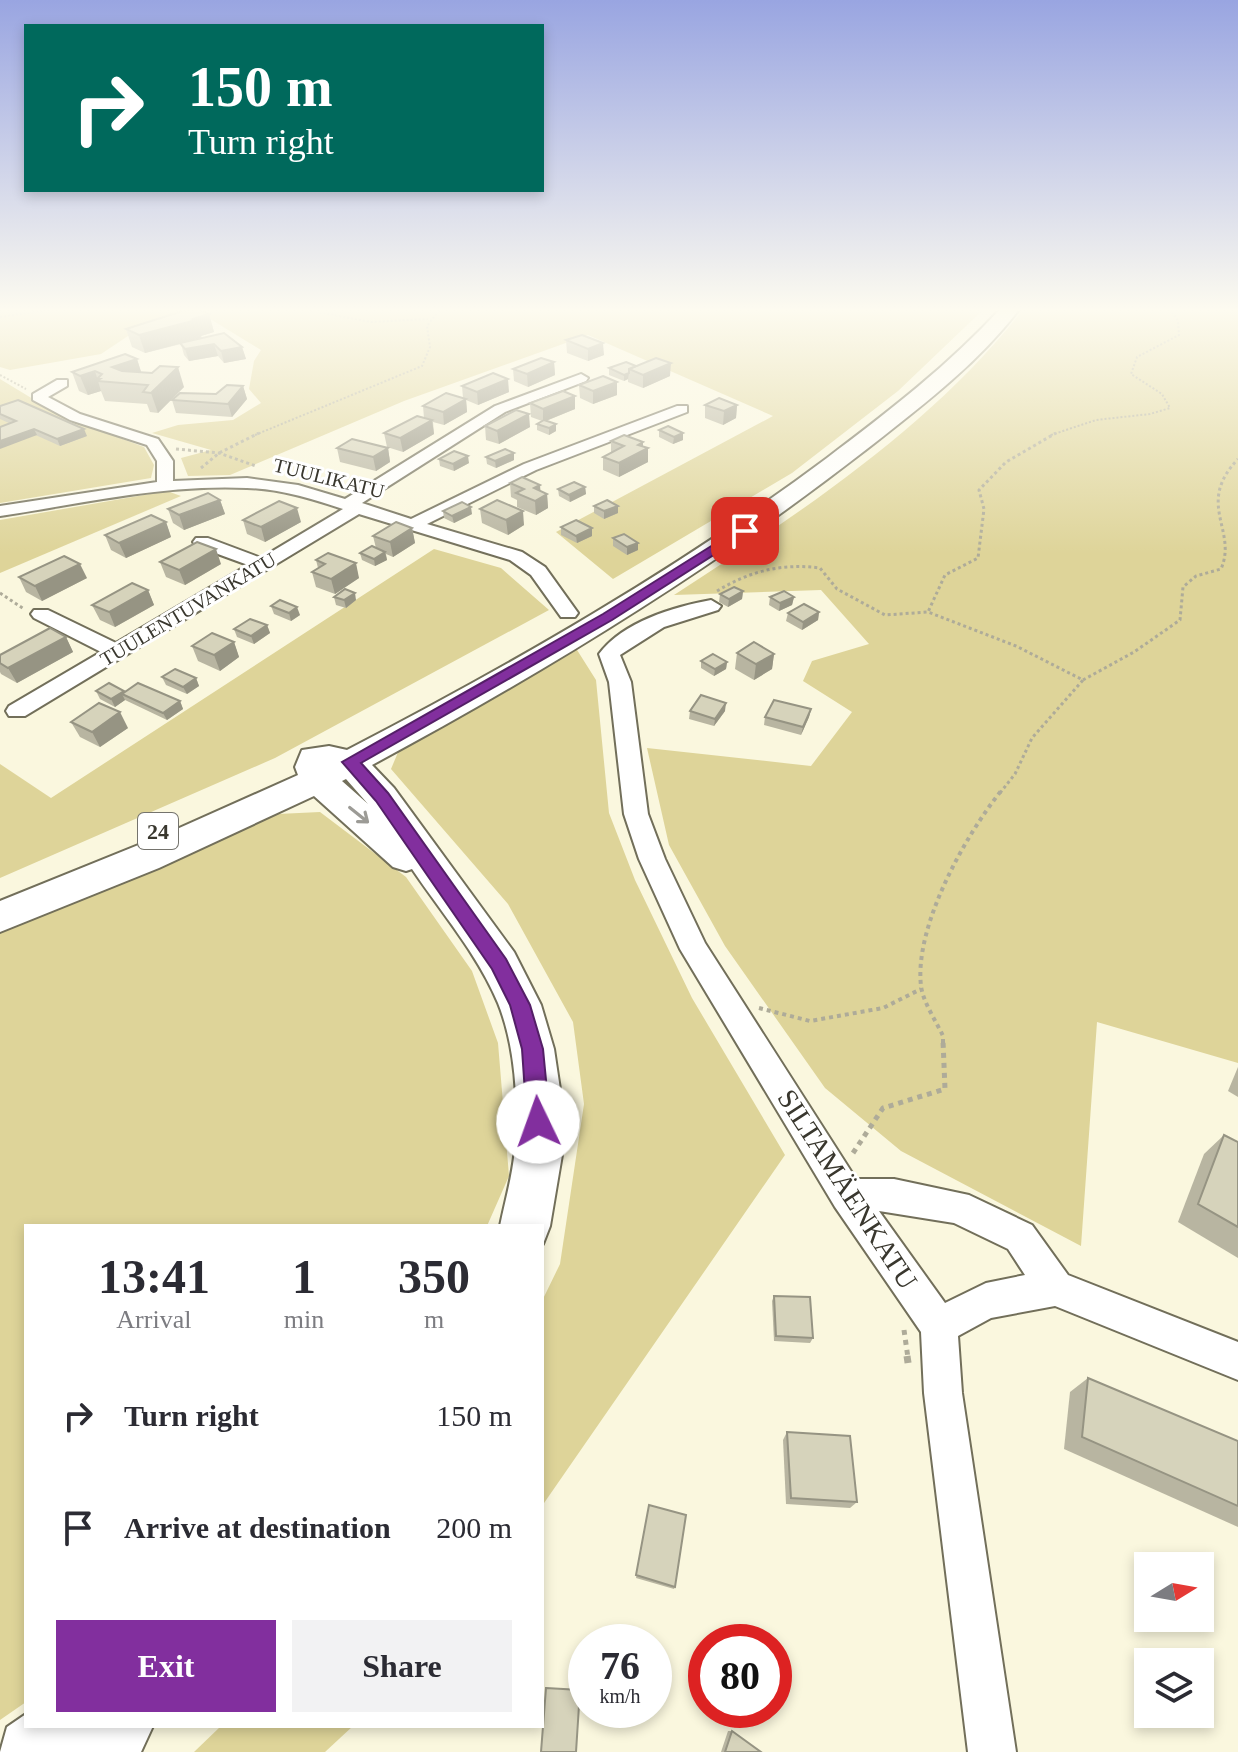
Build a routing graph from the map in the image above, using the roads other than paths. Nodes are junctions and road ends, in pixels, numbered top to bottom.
1 (50, 390) edge
2 (550, 390) edge
3 (929, 390) edge
4 (682, 409) dead end
5 (820, 474) junction
6 (173, 485) junction
7 (354, 506) junction
8 (0, 511) edge
9 (415, 523) junction
10 (202, 542) edge
11 (264, 565) junction
12 (711, 606) dead end
13 (568, 613) dead end
14 (41, 614) road end
15 (117, 652) junction
16 (17, 711) dead end
17 (350, 762) junction
18 (316, 769) junction
19 (0, 902) edge
20 (0, 917) edge
21 (469, 923) junction
22 (847, 1195) junction
23 (525, 1224) edge
24 (1055, 1288) junction
25 (939, 1326) junction
26 (1238, 1361) edge
27 (65, 1728) edge
28 (117, 1728) edge
29 (32, 1752) edge
30 (91, 1752) edge
31 (992, 1752) edge

1 - 6 street
2 - 7 street, TUULENTUVANKATU
3 - 5 highway, 24
4 - 9 street
5 - 17 highway, 24
5 - 18 highway, 24
6 - 7 street, TUULIKATU
6 - 8 street, TUULIKATU
7 - 9 street, TUULIKATU
7 - 11 street, TUULENTUVANKATU
9 - 13 street, TUULIKATU
10 - 11 street
11 - 15 street, TUULENTUVANKATU
12 - 22 street, SILTAMÄENKATU
14 - 15 street
15 - 16 street, TUULENTUVANKATU
17 - 18 highway
17 - 21 highway
18 - 19 highway, 24
18 - 20 highway, 24
18 -> 21 highway
21 - 23 highway
22 - 24 street
22 - 25 street, SILTAMÄENKATU
24 - 25 street
24 - 26 street
25 - 31 street
27 - 29 highway
28 - 30 highway

